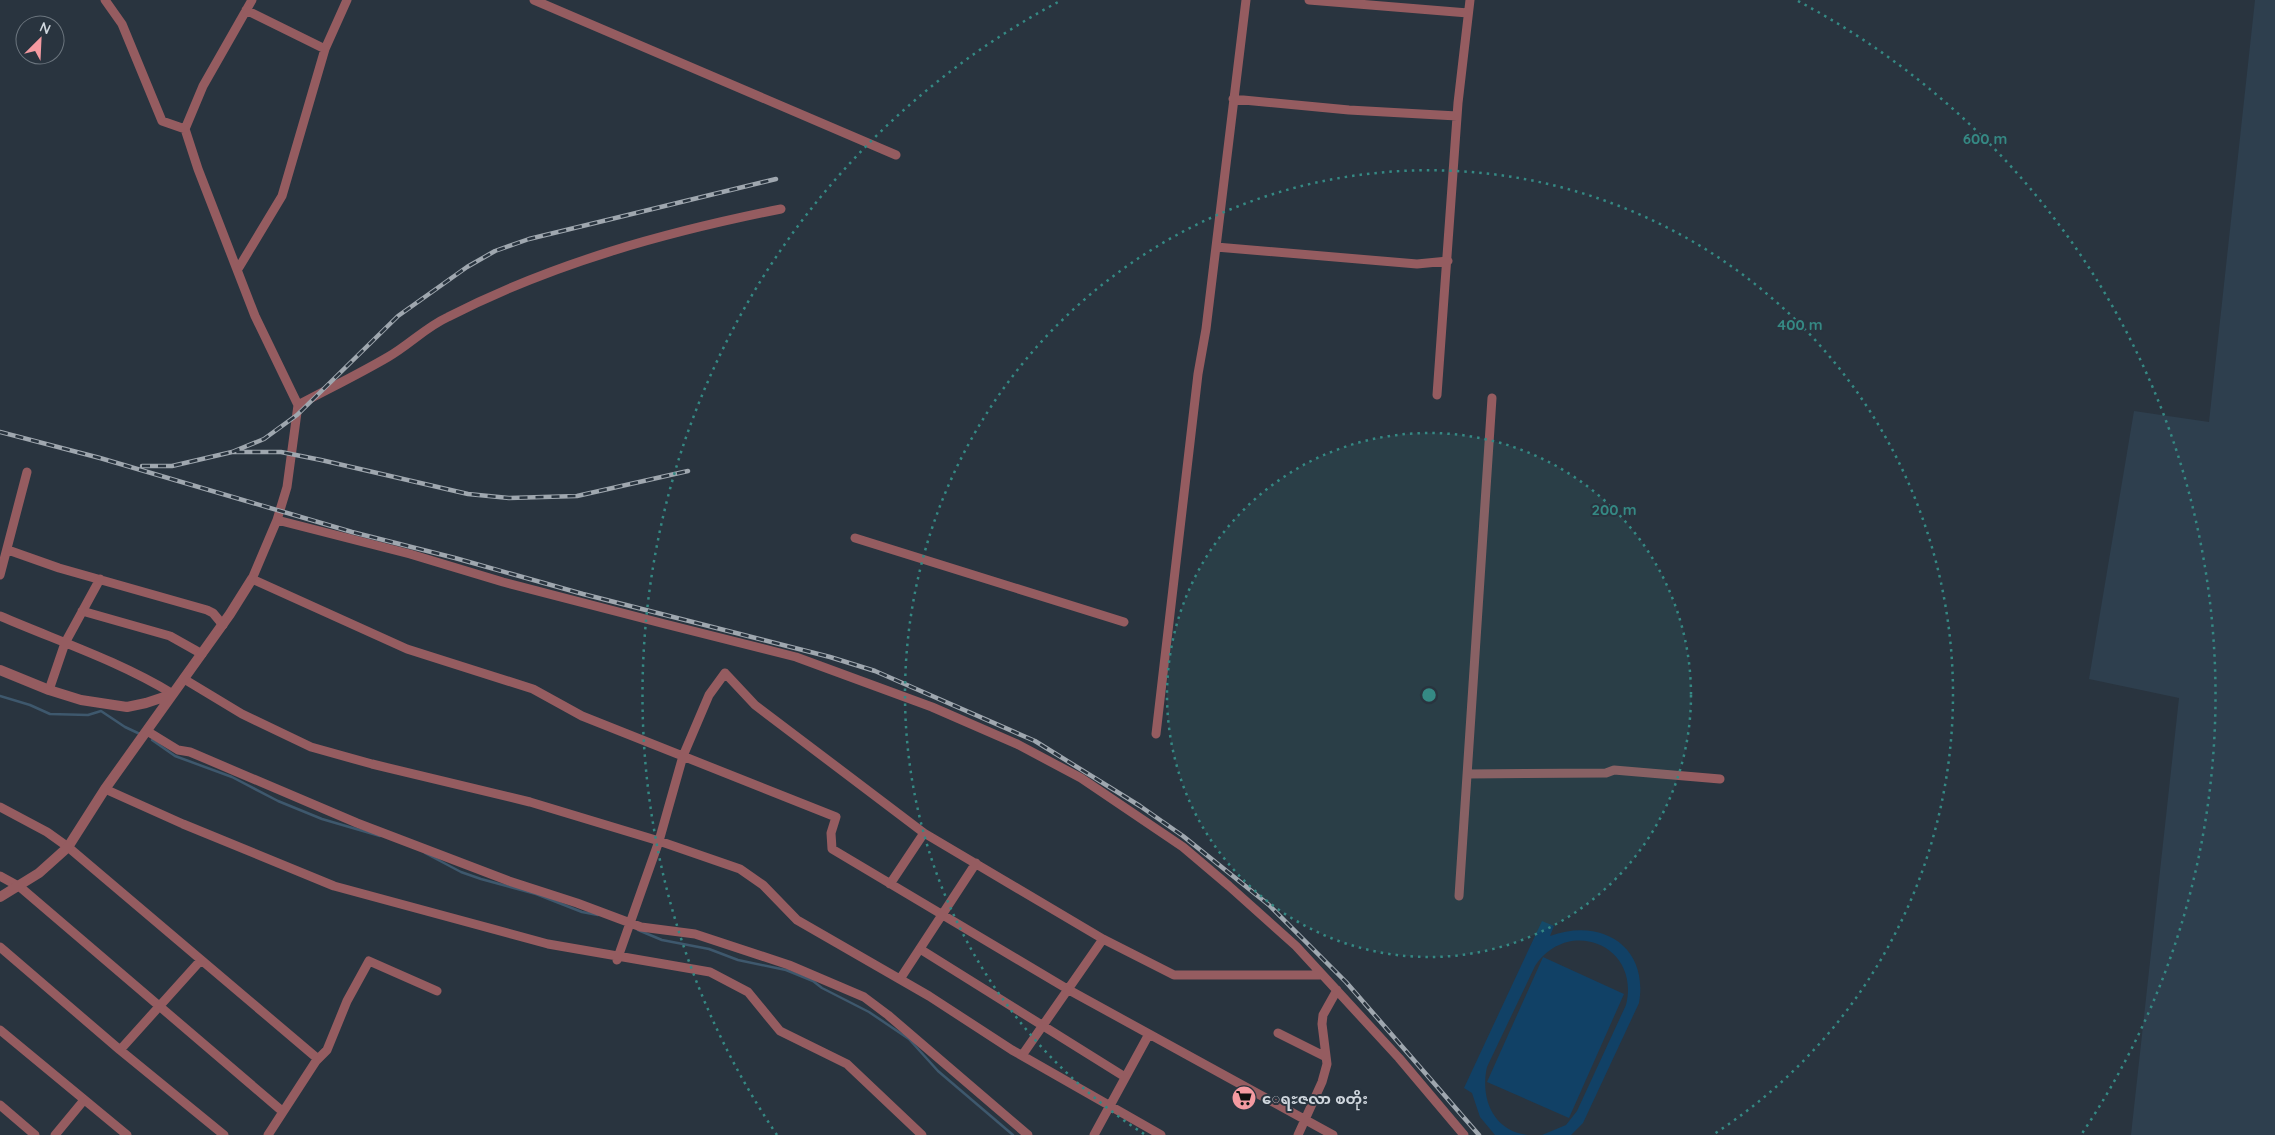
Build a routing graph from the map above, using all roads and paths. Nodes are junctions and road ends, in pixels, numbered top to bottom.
1 (105, 0) edge
2 (252, 0) edge
3 (347, 0) edge
4 (534, 0) edge
5 (1246, 0) edge
6 (1309, 0) edge
7 (1470, 0) edge
8 (246, 10) junction
9 (1468, 13) junction
10 (325, 49) junction
11 (1233, 99) junction
12 (1458, 116) junction
13 (185, 129) junction
14 (896, 155) dead end
15 (781, 208) dead end
16 (1216, 247) junction
17 (1448, 261) junction
18 (238, 269) junction
19 (1436, 395) dead end
20 (1492, 398) dead end
21 (298, 405) junction
22 (28, 472) dead end
23 (277, 520) junction
24 (855, 538) dead end
25 (8, 550) junction
26 (0, 575) edge
27 (100, 579) junction
28 (252, 579) junction
29 (82, 611) junction
30 (0, 616) edge
31 (1124, 622) dead end
32 (222, 625) junction
33 (65, 643) junction
34 (202, 654) junction
35 (0, 670) edge
36 (184, 679) junction
37 (49, 690) junction
38 (173, 694) junction
39 (147, 731) junction
40 (1156, 734) dead end
41 (683, 756) junction
42 (1467, 774) junction
43 (1720, 779) dead end
44 (105, 790) junction
45 (0, 807) edge
46 (924, 833) junction
47 (659, 841) junction
48 (68, 847) junction
49 (976, 863) junction
50 (0, 876) edge
51 (890, 884) junction
52 (20, 887) junction
53 (1459, 896) dead end
54 (0, 897) edge
55 (943, 915) junction
56 (631, 923) junction
57 (1103, 939) junction
58 (0, 948) edge
59 (920, 949) junction
60 (617, 959) junction
61 (201, 960) junction
62 (1322, 974) junction
63 (900, 979) junction
64 (1069, 990) junction
65 (1337, 990) junction
66 (437, 991) dead end
67 (158, 1006) junction
68 (1044, 1026) junction
69 (0, 1030) edge
70 (1278, 1033) dead end
71 (1149, 1034) junction
72 (120, 1050) junction
73 (1023, 1054) junction
74 (1326, 1056) junction
75 (318, 1059) junction
76 (1125, 1077) junction
77 (84, 1100) junction
78 (0, 1105) edge
79 (1109, 1106) junction
80 (282, 1111) junction
81 (1307, 1119) junction
82 (35, 1135) edge
83 (55, 1135) edge
84 (127, 1135) edge
85 (224, 1135) edge
86 (268, 1135) edge
87 (922, 1135) edge
88 (1028, 1135) edge
89 (1094, 1135) edge
90 (1161, 1135) edge
91 (1298, 1135) edge
92 (1334, 1135) edge
93 (1464, 1135) edge

1 - 13 street
2 - 8 street
3 - 10 street
4 - 14 street
5 - 11 street
6 - 9 street
7 - 9 street
8 - 10 street
8 - 13 street
9 - 12 street
10 - 18 street
11 - 12 street
11 - 16 street
12 - 17 street
13 - 18 street
15 - 21 street
16 - 17 street
16 - 40 street
17 - 19 street
18 - 21 street
20 - 42 street
21 - 23 street
22 - 25 street
23 - 28 street
23 - 62 street
24 - 31 street
25 - 26 street
25 - 27 street
27 - 29 street
27 - 32 street
28 - 32 street
28 - 41 street
29 - 33 street
29 - 34 street
30 - 33 street
32 - 34 street
33 - 37 street
33 - 38 street
34 - 36 street
35 - 37 street
36 - 38 street
36 - 47 street
37 - 38 street
38 - 39 street
39 - 44 street
39 - 56 street
41 - 46 street
41 - 47 street
41 - 51 street
42 - 43 street
42 - 53 street
44 - 48 street
44 - 60 street
45 - 48 street
46 - 49 street
46 - 51 street
47 - 56 street
47 - 63 street
48 - 52 street
48 - 61 street
49 - 55 street
49 - 57 street
50 - 52 street
51 - 55 street
52 - 54 street
52 - 67 street
55 - 59 street
55 - 64 street
56 - 60 street
56 - 88 street
57 - 62 street
57 - 64 street
58 - 72 street
59 - 63 street
59 - 68 street
60 - 87 street
61 - 67 street
61 - 75 street
62 - 65 street
63 - 73 street
64 - 68 street
64 - 71 street
65 - 74 street
65 - 93 street
66 - 75 street
67 - 72 street
67 - 80 street
68 - 73 street
68 - 76 street
69 - 77 street
70 - 74 street
71 - 76 street
71 - 81 street
72 - 85 street
73 - 79 street
74 - 81 street
75 - 80 street
76 - 79 street
77 - 83 street
77 - 84 street
78 - 82 street
79 - 89 street
79 - 90 street
80 - 86 street
81 - 91 street
81 - 92 street

